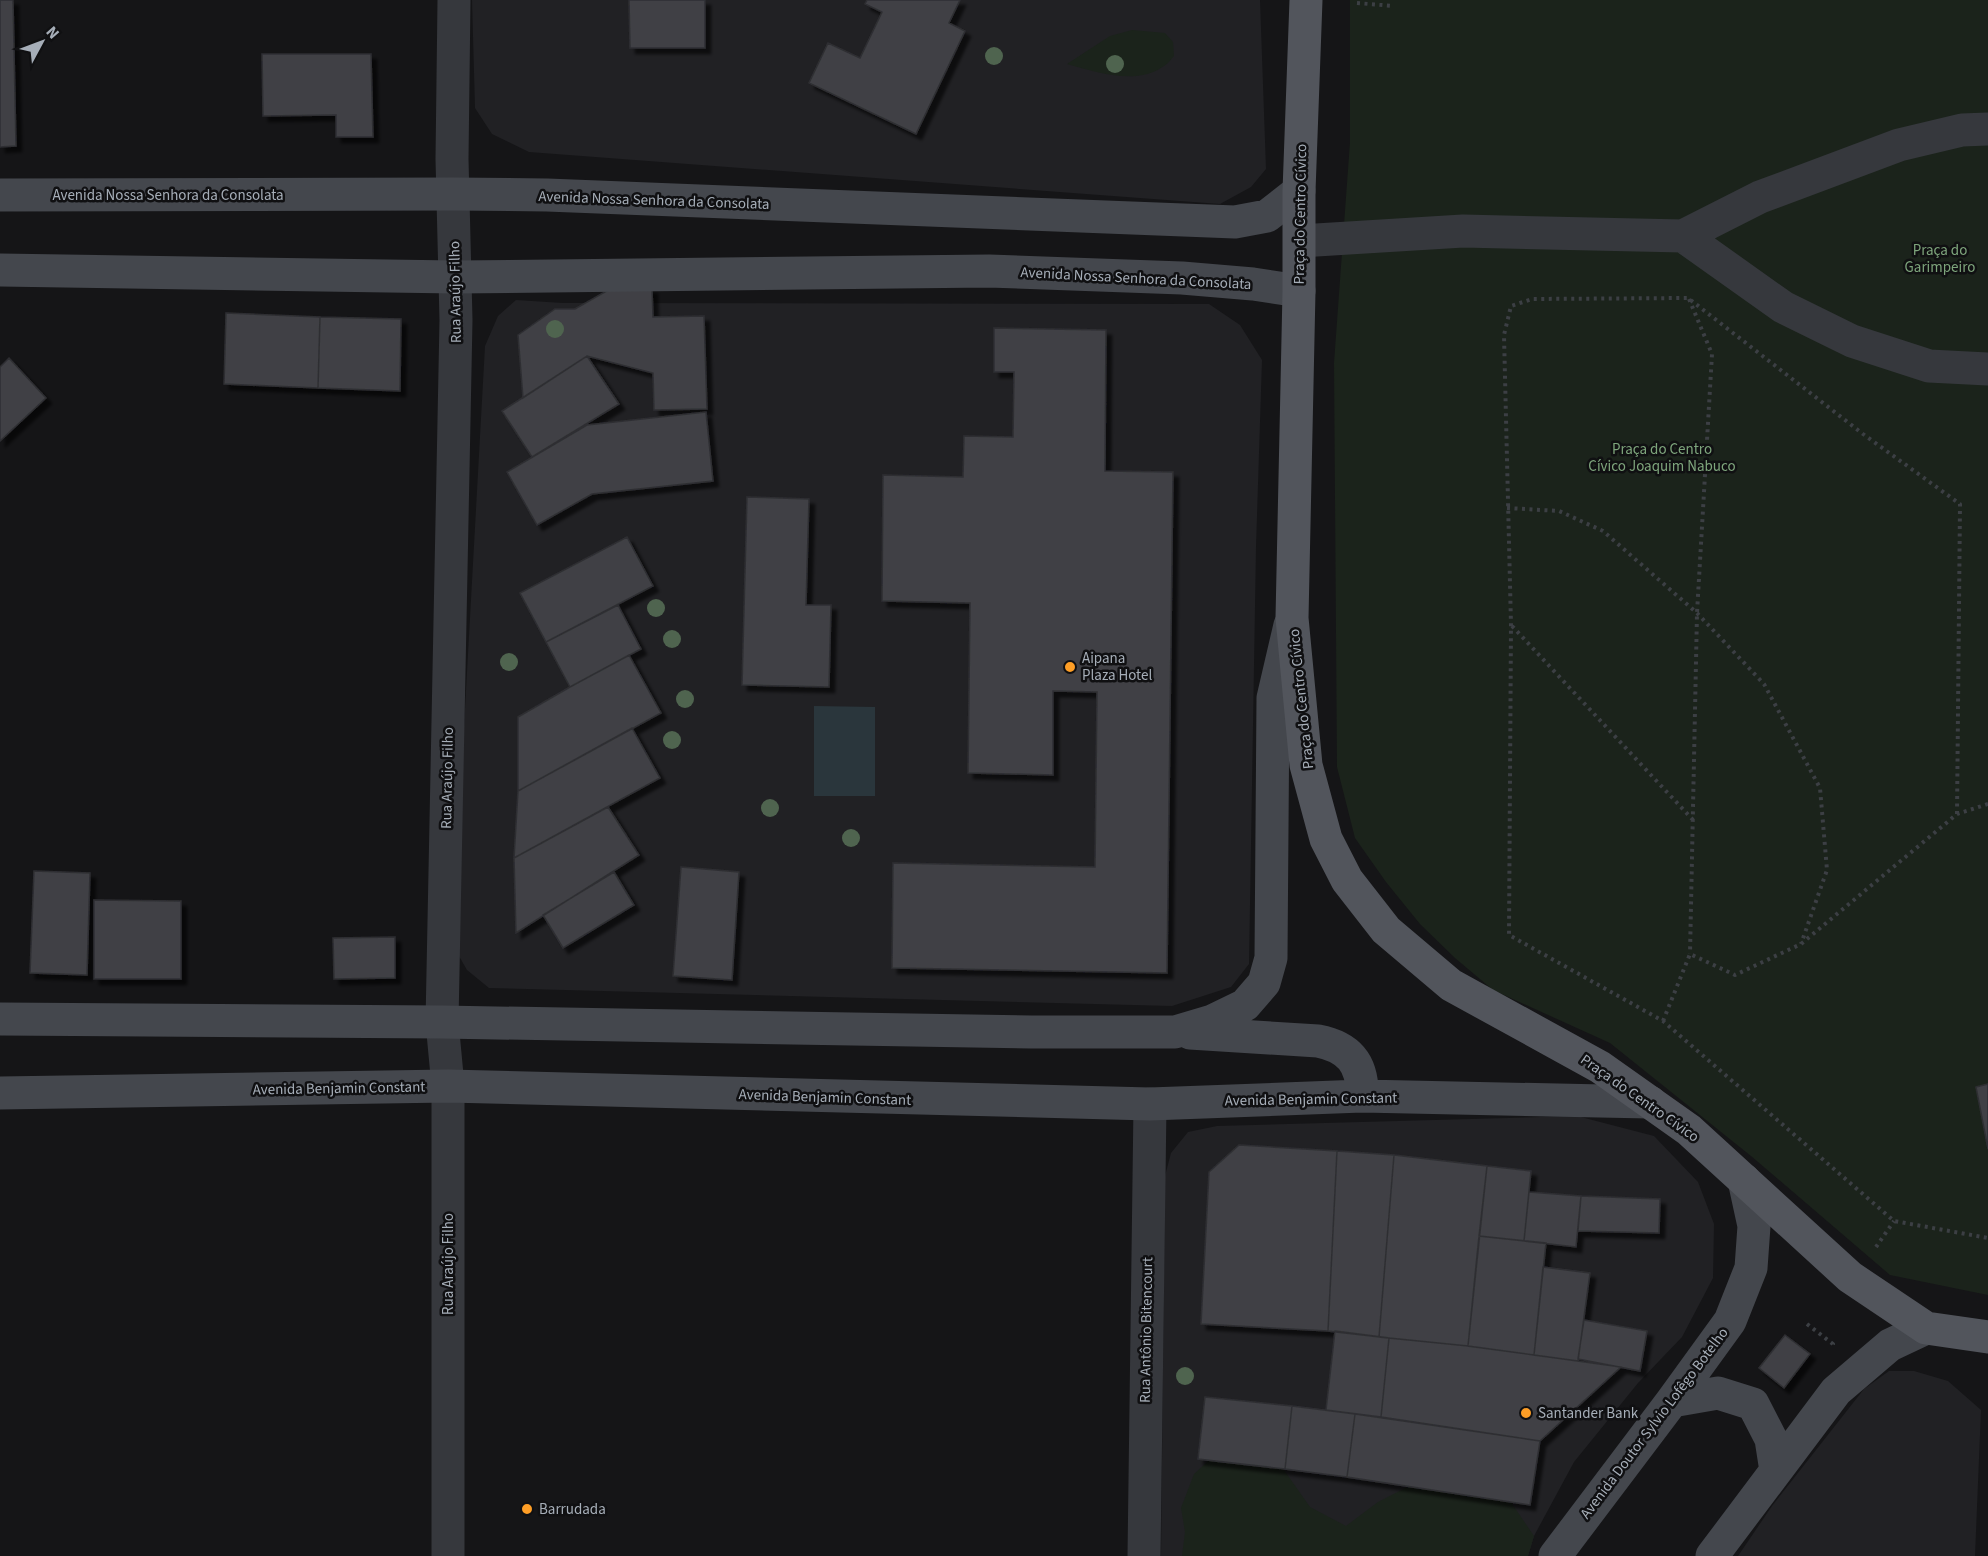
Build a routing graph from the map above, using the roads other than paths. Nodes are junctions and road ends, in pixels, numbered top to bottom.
1 (454, 0) edge
2 (1306, 0) edge
3 (1988, 129) edge
4 (1299, 191) junction
5 (453, 194) junction
6 (0, 195) edge
7 (1683, 236) junction
8 (1300, 242) junction
9 (0, 270) edge
10 (455, 277) junction
11 (1299, 291) junction
12 (1988, 369) edge
13 (1292, 618) junction
14 (0, 1019) edge
15 (442, 1022) junction
16 (1175, 1032) junction
17 (448, 1086) junction
18 (0, 1093) edge
19 (1362, 1096) junction
20 (1650, 1102) junction
21 (1150, 1104) junction
22 (1744, 1180) junction
23 (1926, 1328) junction
24 (1988, 1337) edge
25 (1672, 1401) junction
26 (1776, 1471) junction
27 (448, 1556) edge
28 (1144, 1556) edge
29 (1555, 1556) edge
30 (1712, 1556) edge

1 - 5 street, Rua Araújo Filho
2 - 4 main road, Praça do Centro Cívico
3 - 7 street
4 - 5 main road, Avenida Nossa Senhora da Consolata
4 - 8 main road, Praça do Centro Cívico
5 - 6 main road, Avenida Nossa Senhora da Consolata
5 - 10 street, Rua Araújo Filho
7 - 8 street
7 - 12 street
8 - 11 main road, Praça do Centro Cívico
9 - 10 main road, Avenida Nossa Senhora da Consolata
10 - 11 main road, Avenida Nossa Senhora da Consolata
10 - 15 street, Rua Araújo Filho
11 - 13 main road, Praça do Centro Cívico
13 - 16 main road
13 - 20 main road, Praça do Centro Cívico
14 - 15 main road
15 - 16 main road
15 - 17 street, Rua Araújo Filho
16 - 19 main road
17 - 18 main road, Avenida Benjamin Constant
17 - 21 main road, Avenida Benjamin Constant
17 - 27 street, Rua Araújo Filho
19 - 20 main road, Avenida Benjamin Constant
19 - 21 main road, Avenida Benjamin Constant
20 - 22 main road, Praça do Centro Cívico
21 - 28 street, Rua Antônio Bitencourt
22 - 23 main road, Praça do Centro Cívico
22 - 25 main road, Avenida Doutor Sylvio Lofêgo Botelho
23 - 24 main road, Praça do Centro Cívico
23 - 26 main road
25 - 26 main road
25 - 29 main road, Avenida Doutor Sylvio Lofêgo Botelho
26 - 30 main road

